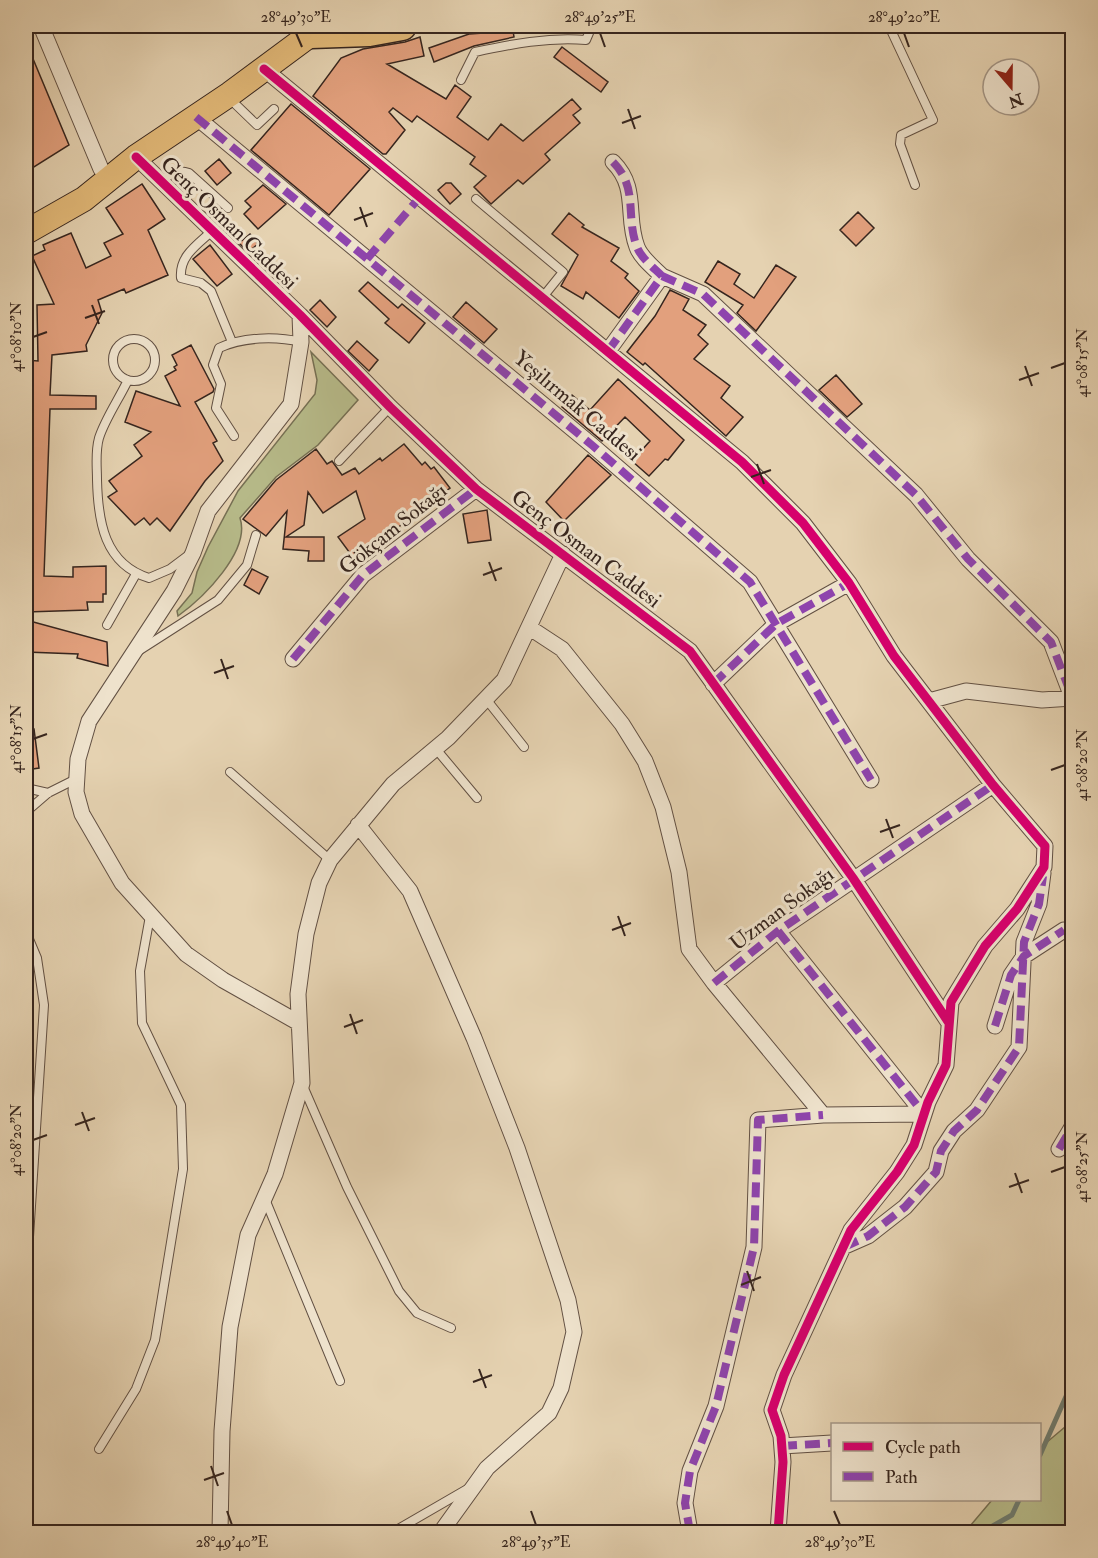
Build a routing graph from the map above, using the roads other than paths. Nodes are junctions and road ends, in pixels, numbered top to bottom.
1 (41, 26) edge
2 (339, 26) edge
3 (402, 26) edge
4 (592, 26) edge
5 (890, 26) edge
6 (314, 28) edge
7 (264, 69) junction
8 (461, 80) dead end
9 (227, 96) junction
10 (274, 110) dead end
11 (195, 117) junction
12 (136, 158) junction
13 (613, 162) dead end
14 (101, 169) junction
15 (160, 182) junction
16 (915, 184) dead end
17 (476, 199) dead end
18 (228, 208) dead end
19 (26, 214) edge
20 (212, 231) junction
21 (26, 232) edge
22 (662, 276) junction
23 (542, 299) junction
24 (300, 315) junction
25 (232, 342) junction
26 (302, 342) junction
27 (608, 351) junction
28 (128, 380) junction
29 (390, 407) junction
30 (234, 436) dead end
31 (339, 461) dead end
32 (477, 489) junction
33 (256, 535) dead end
34 (193, 553) junction
35 (563, 554) junction
36 (136, 574) junction
37 (849, 583) junction
38 (776, 624) junction
39 (107, 625) dead end
40 (530, 628) junction
41 (131, 655) junction
42 (292, 659) dead end
43 (713, 684) junction
44 (1072, 698) edge
45 (486, 699) junction
46 (929, 701) junction
47 (524, 747) dead end
48 (436, 749) junction
49 (230, 772) dead end
50 (77, 778) junction
51 (871, 780) dead end
52 (993, 785) junction
53 (26, 788) edge
54 (48, 793) junction
55 (477, 798) dead end
56 (26, 812) edge
57 (358, 825) junction
58 (330, 860) junction
59 (1044, 867) junction
60 (853, 878) junction
61 (150, 916) junction
62 (1064, 930) dead end
63 (778, 931) junction
64 (26, 932) edge
65 (1024, 956) junction
66 (714, 983) junction
67 (299, 1023) junction
68 (949, 1023) junction
69 (996, 1026) dead end
70 (302, 1083) junction
71 (924, 1114) junction
72 (823, 1115) junction
73 (1072, 1127) edge
74 (1059, 1149) dead end
75 (264, 1199) junction
76 (843, 1247) junction
77 (26, 1283) edge
78 (451, 1328) dead end
79 (340, 1381) dead end
80 (831, 1443) edge
81 (782, 1446) junction
82 (99, 1449) dead end
83 (475, 1484) junction
84 (220, 1533) edge
85 (393, 1533) edge
86 (441, 1533) edge
87 (690, 1533) edge
88 (778, 1533) edge

1 - 14 street
2 - 6 highway
3 - 6 highway
4 - 8 lane
5 - 16 lane
6 - 7 main road
7 - 9 main road
7 - 23 street
9 - 10 lane
9 - 11 main road
11 - 12 main road
11 - 38 street, Yeşilırmak Caddesi
12 - 14 main road
12 - 15 street, Genç Osman Caddesi
12 - 21 main road
13 - 22 street
14 - 19 main road
15 - 18 lane
15 - 20 street, Genç Osman Caddesi
17 - 23 lane
20 - 24 street, Genç Osman Caddesi
20 - 25 lane
22 - 27 street
22 - 44 street
23 - 27 street
24 - 26 street
24 - 29 street, Genç Osman Caddesi
25 - 26 lane
25 - 30 lane
26 - 34 street
27 - 37 street
28 - 28 lane
28 - 36 lane
29 - 31 lane
29 - 32 street, Genç Osman Caddesi
32 - 35 street, Genç Osman Caddesi
32 - 42 street, Gökçam Sokağı
33 - 41 lane
34 - 36 lane
34 - 41 street
35 - 40 street
35 - 43 street, Genç Osman Caddesi
36 - 39 lane
37 - 38 street
37 - 46 street
38 - 43 street
38 - 51 street, Yeşilırmak Caddesi
40 - 45 street
40 - 66 street
41 - 50 street
43 - 60 street, Genç Osman Caddesi
44 - 46 street
45 - 47 lane
45 - 48 street
46 - 52 street
48 - 55 lane
48 - 57 street
49 - 58 lane
50 - 54 lane
50 - 61 street
52 - 59 street
52 - 60 street, Uzman Sokağı
53 - 54 lane
54 - 56 lane
57 - 58 street
57 - 83 street
58 - 67 street
59 - 65 street
59 - 68 street
60 - 63 street, Uzman Sokağı
60 - 68 street, Genç Osman Caddesi
61 - 67 street
61 - 82 lane
62 - 65 street
63 - 66 street, Uzman Sokağı
63 - 71 street
64 - 77 lane
65 - 69 street
65 - 76 street
66 - 72 street
67 - 70 street
68 - 71 street
70 - 75 street
70 - 78 lane
71 - 72 street
71 - 76 street
72 - 87 street
73 - 74 street
75 - 79 lane
75 - 84 street
76 - 81 street
80 - 81 street
81 - 88 street
83 - 85 lane
83 - 86 street

